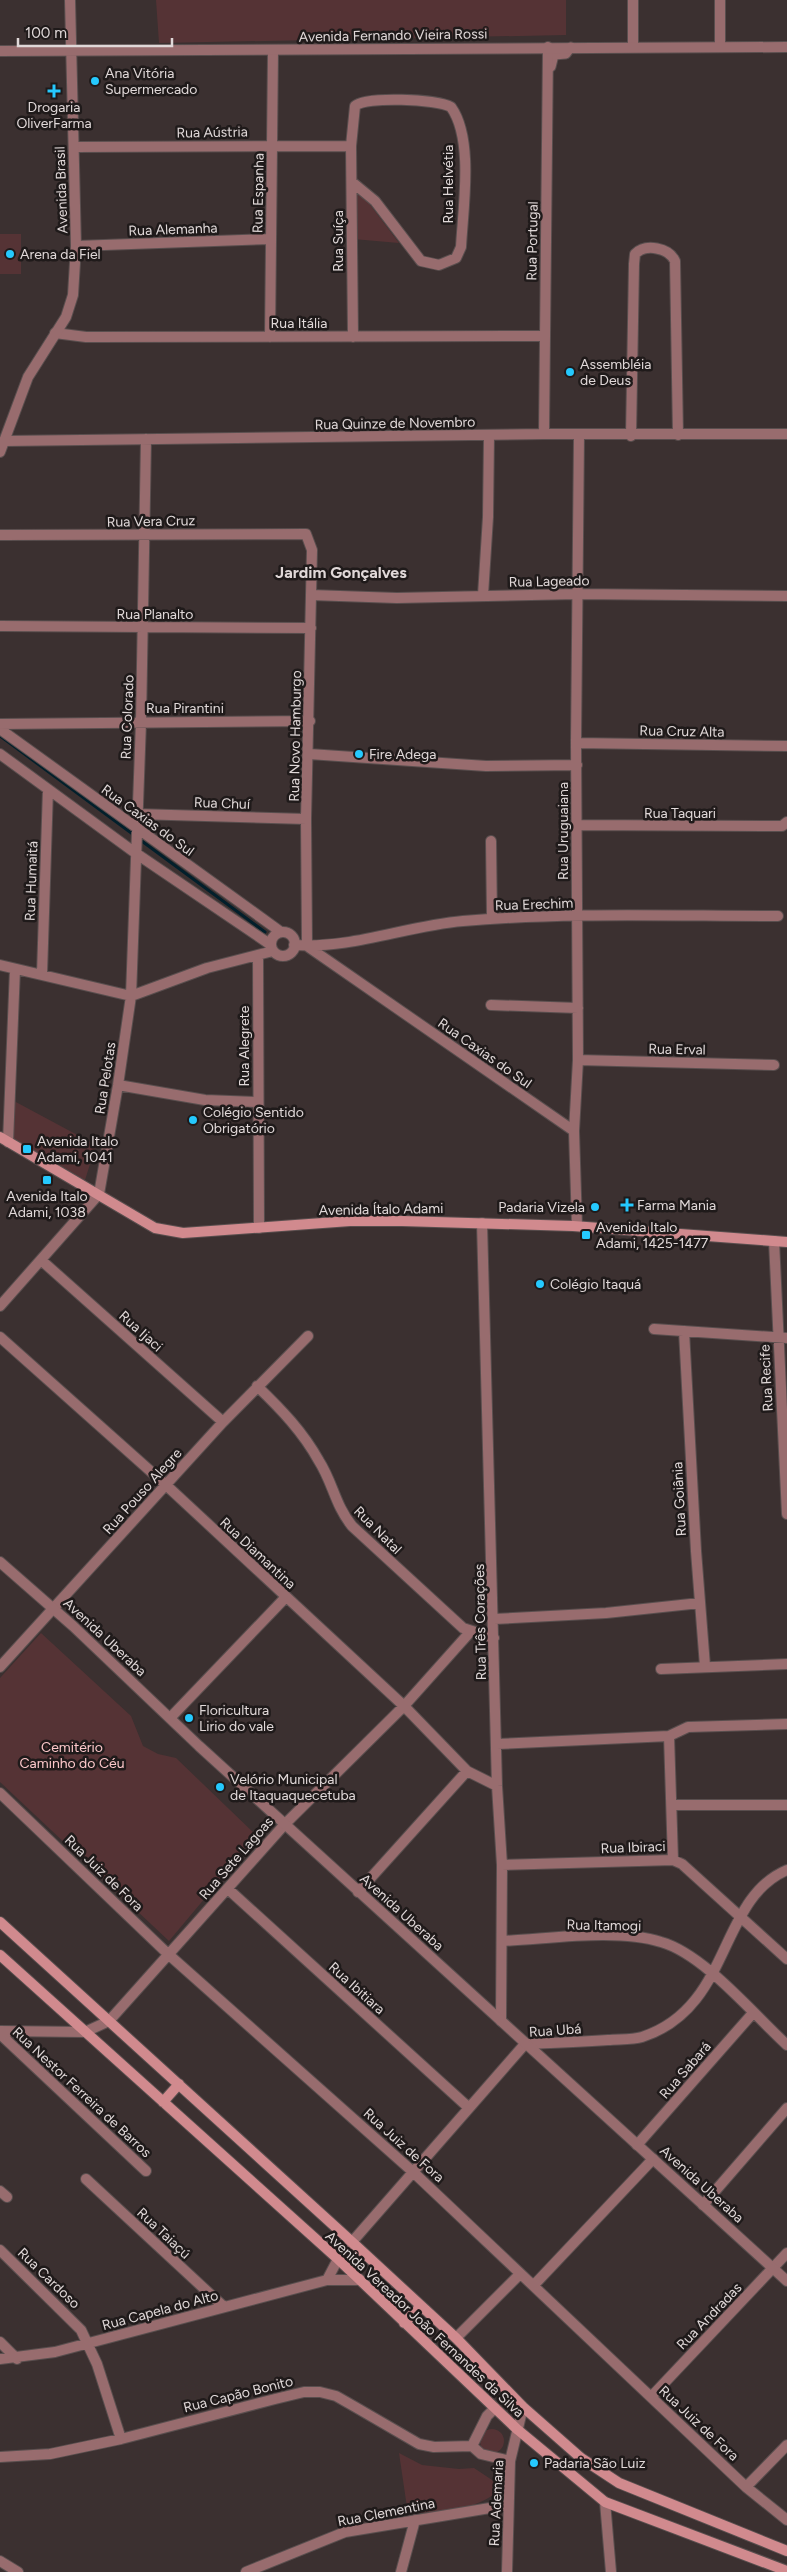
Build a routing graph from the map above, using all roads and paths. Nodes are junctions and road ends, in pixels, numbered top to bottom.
1 (70, 0) edge
2 (633, 0) edge
3 (720, 0) edge
4 (548, 47) junction
5 (571, 47) junction
6 (633, 47) junction
7 (720, 47) junction
8 (787, 48) edge
9 (273, 50) junction
10 (0, 51) edge
11 (72, 51) junction
12 (547, 76) junction
13 (272, 145) junction
14 (351, 146) junction
15 (74, 147) junction
16 (352, 182) junction
17 (271, 238) junction
18 (76, 246) junction
19 (55, 333) junction
20 (353, 336) junction
21 (544, 336) junction
22 (270, 337) junction
23 (544, 434) junction
24 (787, 434) edge
25 (579, 435) junction
26 (678, 435) junction
27 (489, 436) junction
28 (631, 436) junction
29 (146, 439) junction
30 (4, 441) junction
31 (0, 452) edge
32 (302, 532) joint
33 (0, 535) edge
34 (145, 535) junction
35 (577, 594) junction
36 (312, 595) junction
37 (483, 595) junction
38 (787, 596) edge
39 (0, 626) edge
40 (143, 628) junction
41 (310, 628) junction
42 (310, 721) junction
43 (141, 722) junction
44 (0, 724) edge
45 (0, 729) edge
46 (576, 743) junction
47 (787, 746) edge
48 (0, 754) edge
49 (309, 754) junction
50 (577, 765) junction
51 (48, 789) junction
52 (137, 814) junction
53 (306, 819) junction
54 (785, 824) edge
55 (577, 826) junction
56 (135, 831) junction
57 (491, 841) dead end
58 (134, 850) junction
59 (576, 916) junction
60 (778, 916) dead end
61 (492, 919) junction
62 (281, 932) junction
63 (294, 945) junction
64 (307, 946) junction
65 (272, 948) junction
66 (258, 955) junction
67 (0, 964) edge
68 (15, 969) junction
69 (42, 974) junction
70 (131, 996) junction
71 (491, 1005) dead end
72 (578, 1008) junction
73 (578, 1060) junction
74 (774, 1065) dead end
75 (118, 1085) junction
76 (257, 1102) junction
77 (574, 1131) junction
78 (4, 1139) edge
79 (99, 1194) junction
80 (482, 1223) junction
81 (577, 1226) junction
82 (259, 1228) junction
83 (774, 1240) junction
84 (787, 1242) edge
85 (41, 1260) junction
86 (0, 1306) edge
87 (654, 1329) dead end
88 (684, 1331) junction
89 (308, 1336) dead end
90 (0, 1337) edge
91 (782, 1338) edge
92 (257, 1386) junction
93 (223, 1422) junction
94 (166, 1486) junction
95 (787, 1514) edge
96 (0, 1562) edge
97 (285, 1598) junction
98 (700, 1603) junction
99 (55, 1609) junction
100 (494, 1619) junction
101 (471, 1631) junction
102 (494, 1638) junction
103 (787, 1664) edge
104 (705, 1666) junction
105 (0, 1667) edge
106 (661, 1670) dead end
107 (404, 1706) junction
108 (171, 1717) junction
109 (787, 1724) edge
110 (669, 1736) junction
111 (497, 1744) junction
112 (468, 1771) junction
113 (497, 1786) junction
114 (0, 1793) edge
115 (673, 1805) junction
116 (787, 1805) edge
117 (285, 1824) junction
118 (673, 1860) junction
119 (502, 1865) junction
120 (787, 1870) edge
121 (228, 1889) junction
122 (358, 1892) junction
123 (740, 1918) junction
124 (0, 1922) edge
125 (502, 1941) junction
126 (168, 1954) junction
127 (0, 1955) edge
128 (787, 1959) edge
129 (5, 1964) edge
130 (714, 1975) junction
131 (753, 2013) junction
132 (109, 2021) junction
133 (501, 2021) junction
134 (0, 2032) edge
135 (85, 2032) junction
136 (525, 2044) junction
137 (787, 2045) edge
138 (178, 2084) junction
139 (163, 2102) junction
140 (468, 2107) junction
141 (787, 2108) edge
142 (637, 2145) junction
143 (653, 2159) junction
144 (412, 2170) junction
145 (146, 2171) dead end
146 (86, 2179) dead end
147 (703, 2205) junction
148 (352, 2242) junction
149 (0, 2250) edge
150 (787, 2253) edge
151 (338, 2260) junction
152 (774, 2268) junction
153 (520, 2274) junction
154 (327, 2280) junction
155 (360, 2280) junction
156 (787, 2281) edge
157 (534, 2285) junction
158 (421, 2306) junction
159 (224, 2307) junction
160 (404, 2323) junction
161 (456, 2338) junction
162 (0, 2342) edge
163 (89, 2344) junction
164 (0, 2359) edge
165 (17, 2359) junction
166 (651, 2397) junction
167 (524, 2407) junction
168 (495, 2408) junction
169 (518, 2430) junction
170 (121, 2439) junction
171 (787, 2445) edge
172 (472, 2446) junction
173 (0, 2458) edge
174 (510, 2461) junction
175 (746, 2487) junction
176 (605, 2502) junction
177 (508, 2505) junction
178 (415, 2520) junction
179 (787, 2520) edge
180 (787, 2551) edge
181 (0, 2561) edge
182 (787, 2571) edge
183 (18, 2572) edge
184 (246, 2572) edge
185 (401, 2572) edge
186 (507, 2572) edge
187 (611, 2572) edge

1 - 11 street, Avenida Brasil
2 - 6 street
3 - 7 street
4 - 5 street, Avenida Fernando Vieira Rossi
4 - 9 street, Avenida Fernando Vieira Rossi
4 - 12 street, Rua Portugal
5 - 6 street, Avenida Fernando Vieira Rossi
5 - 12 street
6 - 7 street, Avenida Fernando Vieira Rossi
7 - 8 street, Avenida Fernando Vieira Rossi
9 - 11 street, Avenida Fernando Vieira Rossi
9 - 13 street, Rua Espanha
10 - 11 street, Avenida Fernando Vieira Rossi
11 - 15 street, Avenida Brasil
12 - 21 street, Rua Portugal
13 - 14 street, Rua Aústria
13 - 15 street, Rua Aústria
13 - 17 street, Rua Espanha
14 - 16 street, Rua Suíça
14 - 16 street, Rua Helvétia
15 - 18 street, Avenida Brasil
16 - 20 street, Rua Suíça
17 - 18 street, Rua Alemanha
17 - 22 street, Rua Espanha
18 - 19 street, Avenida Brasil
19 - 22 street, Rua Itália
19 - 30 street, Avenida Brasil
20 - 21 street, Rua Itália
20 - 22 street, Rua Itália
21 - 23 street, Rua Portugal
23 - 25 street, Rua Quinze de Novembro
23 - 27 street, Rua Quinze de Novembro
24 - 26 street, Rua Quinze de Novembro
25 - 28 street, Rua Quinze de Novembro
25 - 35 street, Rua Uruguaiana
26 - 28 street, Rua Quinze de Novembro
26 - 28 street
27 - 29 street, Rua Quinze de Novembro
27 - 37 street
29 - 30 street, Rua Quinze de Novembro
29 - 34 street, Rua Colorado
30 - 31 street, Avenida Brasil
32 - 34 street, Rua Vera Cruz
32 - 36 street, Rua Novo Hamburgo
33 - 34 street, Rua Vera Cruz
34 - 40 street, Rua Colorado
35 - 37 street, Rua Lageado
35 - 38 street, Rua Lageado
35 - 46 street, Rua Uruguaiana
36 - 37 street, Rua Lageado
36 - 41 street, Rua Novo Hamburgo
39 - 40 street, Rua Planalto
40 - 41 street, Rua Planalto
40 - 43 street, Rua Colorado
41 - 42 street, Rua Novo Hamburgo
42 - 43 street, Rua Pirantini
42 - 49 street, Rua Novo Hamburgo
43 - 44 street, Rua Pirantini
43 - 52 street, Rua Colorado
45 - 56 street, Rua Caxias do Sul
46 - 47 street, Rua Cruz Alta
46 - 50 street, Rua Uruguaiana
48 - 51 street
49 - 50 street
49 - 53 street, Rua Novo Hamburgo
50 - 55 street, Rua Uruguaiana
51 - 58 street
51 - 69 street, Rua Humaitá
52 - 53 street, Rua Chuí
52 - 56 street, Rua Colorado
53 - 64 street, Rua Novo Hamburgo
54 - 55 street, Rua Taquari
55 - 59 street, Rua Uruguaiana
56 - 58 street, Rua Colorado
56 - 62 street, Rua Caxias do Sul
57 - 61 street
58 - 65 street
58 - 70 street, Rua Colorado
59 - 60 street, Rua Erechim
59 - 61 street, Rua Erechim
59 - 72 street, Rua Uruguaiana
61 - 64 street, Rua Erechim
62 - 63 street
62 - 65 street
63 - 64 street, Rua Erechim
63 - 65 street, Rua Erechim
64 - 77 street, Rua Caxias do Sul
65 - 66 street
66 - 70 street
66 - 76 street, Rua Alegrete
67 - 68 street
68 - 69 street
68 - 78 street
69 - 70 street
70 - 75 street, Rua Pelotas
71 - 72 street
72 - 73 street, Rua Uruguaiana
73 - 74 street, Rua Erval
73 - 77 street, Rua Uruguaiana
75 - 76 street
75 - 79 street, Rua Pelotas
76 - 82 street, Rua Alegrete
77 - 81 street, Rua Uruguaiana
78 - 79 main road, Avenida Ítalo Adami
79 - 82 main road, Avenida Ítalo Adami
79 - 85 street
80 - 81 main road, Avenida Ítalo Adami
80 - 82 main road, Avenida Ítalo Adami
80 - 100 street, Rua Três Corações
81 - 83 main road, Avenida Ítalo Adami
83 - 84 main road, Avenida Ítalo Adami
83 - 91 street, Rua Recife
85 - 86 street
85 - 93 street, Rua Ijaci
87 - 88 street
88 - 91 street
88 - 98 street, Rua Goiânia
89 - 92 street, Rua Pouso Alegre
90 - 94 street, Rua Diamantina
91 - 95 street, Rua Recife
92 - 93 street, Rua Pouso Alegre
92 - 101 street, Rua Natal
93 - 94 street, Rua Pouso Alegre
94 - 97 street, Rua Diamantina
94 - 99 street, Rua Pouso Alegre
96 - 99 street, Avenida Uberaba
97 - 107 street, Rua Diamantina
97 - 108 street
98 - 100 street
98 - 104 street, Rua Goiânia
99 - 105 street, Rua Pouso Alegre
99 - 108 street, Avenida Uberaba
100 - 102 street, Rua Três Corações
101 - 102 street, Rua Natal
101 - 107 street, Rua Sete Lagoas
102 - 111 street, Rua Três Corações
103 - 104 street
104 - 106 street
107 - 112 street, Rua Diamantina
107 - 117 street, Rua Sete Lagoas
108 - 117 street, Avenida Uberaba
109 - 110 street
110 - 111 street
110 - 115 street
111 - 113 street, Rua Três Corações
112 - 113 street, Rua Diamantina
112 - 122 street
113 - 119 street, Rua Três Corações
114 - 126 street, Rua Juiz de Fora
115 - 116 street
115 - 118 street
117 - 121 street, Rua Sete Lagoas
117 - 122 street, Avenida Uberaba
118 - 119 street, Rua Ibiraci
118 - 123 street, Rua Ibiraci
119 - 125 street, Rua Três Corações
120 - 123 street, Rua Ubá
121 - 126 street, Rua Sete Lagoas
121 - 140 street, Rua Ibitiara
122 - 133 street, Avenida Uberaba
123 - 128 street, Rua Ibiraci
123 - 130 street, Rua Ubá
124 - 132 main road, Avenida Vereador João Fernandes da Silva
125 - 130 street, Rua Itamogi
125 - 133 street, Rua Três Corações
126 - 132 street, Rua Sete Lagoas
126 - 144 street, Rua Juiz de Fora
127 - 129 main road, Avenida Vereador João Fernandes da Silva
129 - 135 main road, Avenida Vereador João Fernandes da Silva
130 - 131 street, Rua Itamogi
130 - 136 street, Rua Ubá
131 - 137 street, Rua Itamogi
131 - 142 street, Rua Sabará
132 - 135 street
132 - 138 main road, Avenida Vereador João Fernandes da Silva
133 - 136 street, Avenida Uberaba
134 - 135 street
134 - 145 street, Rua Nestor Ferreira de Barros
135 - 139 main road, Avenida Vereador João Fernandes da Silva
136 - 140 street, Rua Ubá
136 - 142 street, Avenida Uberaba
138 - 139 main road
138 - 148 main road, Avenida Vereador João Fernandes da Silva
139 - 151 main road, Avenida Vereador João Fernandes da Silva
140 - 144 street, Rua Ubá
141 - 147 street
142 - 143 street, Avenida Uberaba
143 - 147 street, Avenida Uberaba
143 - 157 street
144 - 148 street, Rua Ubá
144 - 153 street, Rua Juiz de Fora
146 - 159 street, Rua Taiaçú
147 - 152 street, Avenida Uberaba
148 - 151 street, Rua Ubá
148 - 158 main road, Avenida Vereador João Fernandes da Silva
149 - 163 street, Rua Cardoso
150 - 152 street, Rua Andradas
151 - 154 street
151 - 155 main road, Avenida Vereador João Fernandes da Silva
152 - 156 street, Avenida Uberaba
152 - 166 street, Rua Andradas
153 - 157 street, Rua Juiz de Fora
153 - 161 street
154 - 155 street, Rua Capela do Alto
154 - 159 street, Rua Capela do Alto
155 - 160 main road, Avenida Vereador João Fernandes da Silva
157 - 166 street, Rua Juiz de Fora
158 - 160 main road
158 - 161 main road, Avenida Vereador João Fernandes da Silva
159 - 163 street, Rua Capela do Alto
160 - 168 main road, Avenida Vereador João Fernandes da Silva
161 - 167 main road, Avenida Vereador João Fernandes da Silva
162 - 165 street
163 - 165 street, Rua Capela do Alto
163 - 170 street, Rua Cardoso
164 - 165 street, Rua Capela do Alto
166 - 175 street, Rua Juiz de Fora
167 - 169 street, Rua Ademaria
167 - 180 main road, Avenida Vereador João Fernandes da Silva
168 - 169 main road, Avenida Vereador João Fernandes da Silva
168 - 172 street
169 - 174 street, Rua Ademaria
169 - 176 main road, Avenida Vereador João Fernandes da Silva
170 - 172 street, Rua Capão Bonito
170 - 173 street, Rua Capão Bonito
171 - 175 street
172 - 174 street, Rua Capão Bonito
174 - 177 street, Rua Ademaria
175 - 179 street, Rua Juiz de Fora
176 - 182 main road, Avenida Vereador João Fernandes da Silva
176 - 187 street
177 - 178 street, Rua Clementina
177 - 186 street, Rua Ademaria
178 - 184 street, Rua Clementina
178 - 185 street
181 - 183 street

